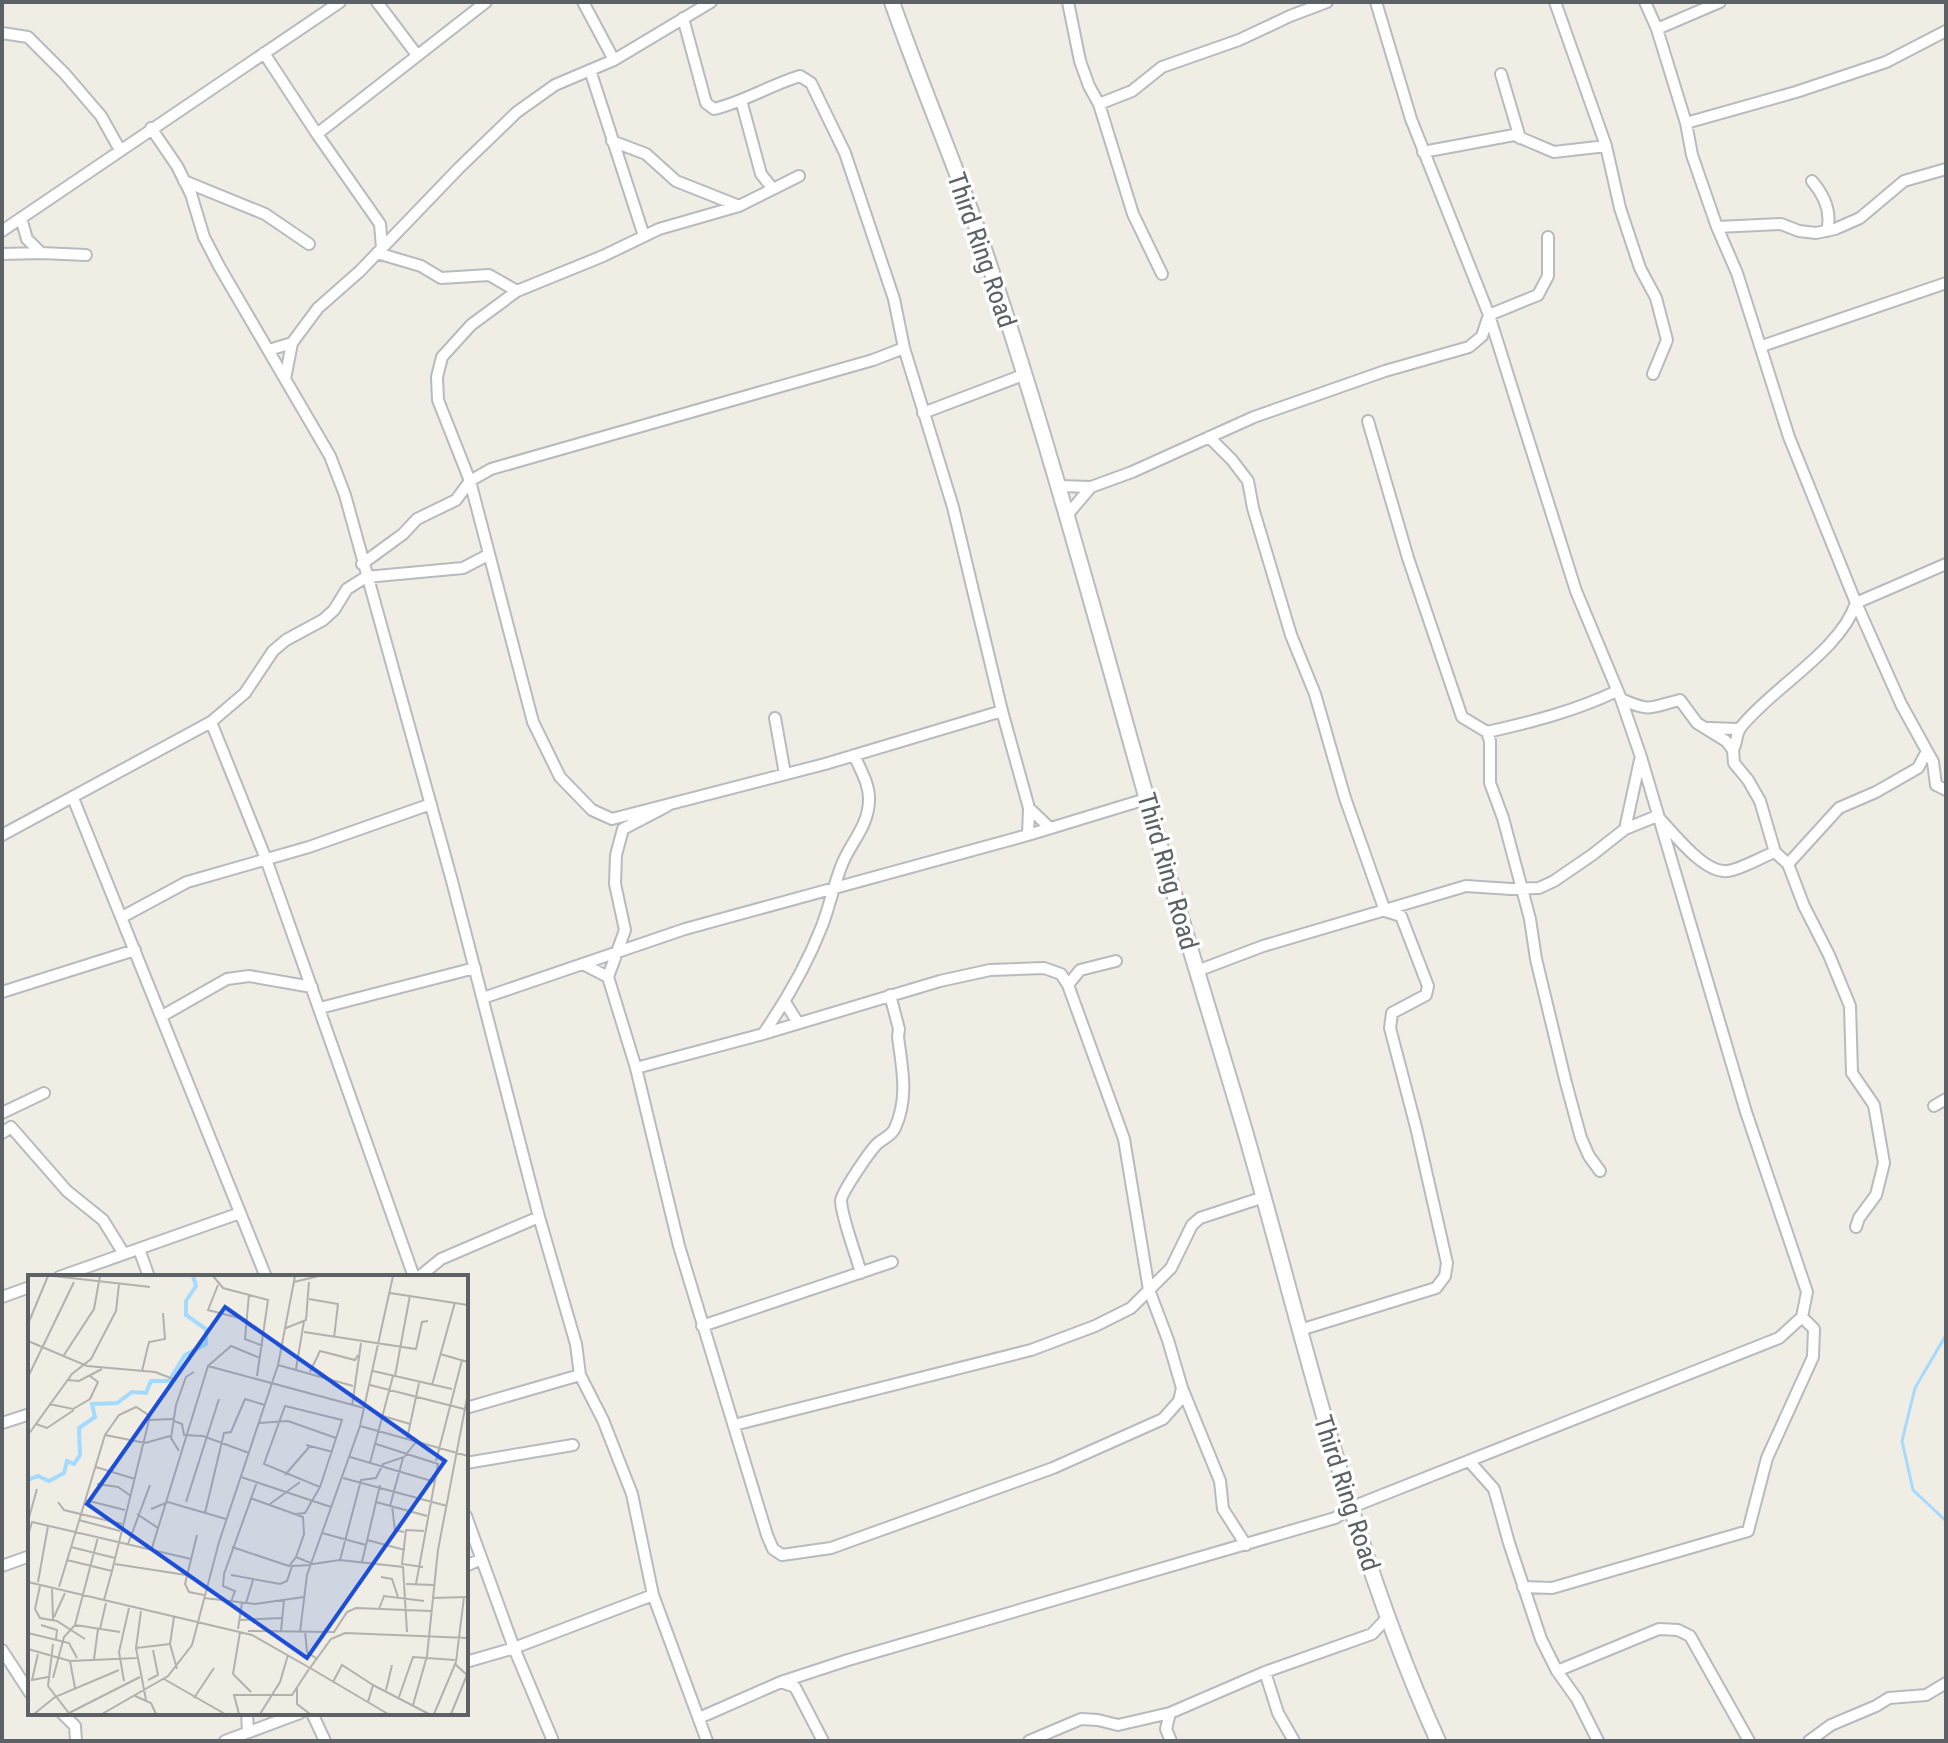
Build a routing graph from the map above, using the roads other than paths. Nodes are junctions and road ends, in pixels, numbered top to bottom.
1 (340, 2) edge
2 (377, 2) edge
3 (486, 2) edge
4 (583, 2) edge
5 (711, 2) edge
6 (892, 2) edge
7 (1068, 2) edge
8 (1327, 2) edge
9 (1376, 2) edge
10 (1555, 2) edge
11 (1645, 2) edge
12 (1720, 2) edge
13 (683, 18) junction
14 (1657, 29) junction
15 (1946, 31) edge
16 (2, 33) edge
17 (264, 53) junction
18 (417, 55) junction
19 (614, 60) junction
20 (590, 70) junction
21 (1501, 74) dead end
22 (741, 100) junction
23 (1099, 104) junction
24 (1686, 123) junction
25 (151, 128) junction
26 (317, 134) junction
27 (1520, 138) junction
28 (612, 141) junction
29 (1606, 146) junction
30 (120, 150) junction
31 (1423, 152) junction
32 (1946, 169) edge
33 (799, 176) dead end
34 (184, 181) junction
35 (1812, 181) dead end
36 (773, 189) junction
37 (739, 206) junction
38 (21, 218) junction
39 (380, 224) junction
40 (1717, 227) junction
41 (2, 231) edge
42 (398, 231) junction
43 (1827, 231) junction
44 (644, 236) junction
45 (1548, 237) dead end
46 (309, 244) dead end
47 (380, 250) junction
48 (41, 253) junction
49 (2, 254) edge
50 (86, 255) dead end
51 (1162, 274) dead end
52 (1946, 283) edge
53 (517, 291) junction
54 (1489, 315) junction
55 (292, 343) junction
56 (1762, 346) junction
57 (904, 348) junction
58 (269, 350) junction
59 (1653, 374) dead end
60 (1023, 375) junction
61 (285, 379) junction
62 (923, 413) junction
63 (1368, 421) dead end
64 (1209, 437) junction
65 (470, 481) junction
66 (1059, 486) junction
67 (1091, 487) junction
68 (1068, 514) junction
69 (488, 555) junction
70 (362, 564) junction
71 (1946, 564) edge
72 (366, 577) junction
73 (1856, 603) junction
74 (1619, 695) junction
75 (1002, 711) junction
76 (775, 718) dead end
77 (211, 722) junction
78 (1706, 728) junction
79 (1738, 729) junction
80 (1487, 732) junction
81 (1729, 745) junction
82 (1926, 753) junction
83 (854, 755) junction
84 (1641, 757) junction
85 (785, 774) junction
86 (1946, 790) edge
87 (73, 798) junction
88 (1146, 799) junction
89 (431, 804) junction
90 (667, 806) junction
91 (1029, 808) junction
92 (1657, 816) junction
93 (1050, 828) junction
94 (1625, 829) junction
95 (2, 835) edge
96 (1028, 835) junction
97 (1775, 852) junction
98 (266, 859) junction
99 (1788, 864) junction
100 (1522, 887) junction
101 (835, 889) junction
102 (1385, 911) junction
103 (122, 917) junction
104 (135, 950) junction
105 (615, 953) junction
106 (1116, 961) dead end
107 (583, 964) junction
108 (475, 968) junction
109 (1197, 971) junction
110 (608, 977) junction
111 (1068, 985) junction
112 (312, 987) junction
113 (2, 992) edge
114 (890, 995) junction
115 (483, 998) junction
116 (785, 1002) junction
117 (320, 1008) junction
118 (162, 1016) junction
119 (798, 1023) junction
120 (763, 1034) junction
121 (636, 1068) junction
122 (44, 1093) dead end
123 (1946, 1099) edge
124 (1934, 1106) dead end
125 (2, 1113) edge
126 (2, 1133) edge
127 (1600, 1171) dead end
128 (1264, 1197) junction
129 (240, 1213) junction
130 (539, 1217) junction
131 (1856, 1227) dead end
132 (139, 1249) junction
133 (124, 1254) junction
134 (892, 1262) dead end
135 (861, 1273) junction
136 (65, 1275) edge
137 (148, 1275) edge
138 (265, 1275) edge
139 (416, 1275) edge
140 (420, 1275) edge
141 (28, 1288) edge
142 (1149, 1290) junction
143 (2, 1297) edge
144 (1802, 1317) junction
145 (702, 1326) junction
146 (1300, 1330) junction
147 (580, 1375) junction
148 (1182, 1388) junction
149 (468, 1407) edge
150 (28, 1415) edge
151 (2, 1423) edge
152 (734, 1425) junction
153 (573, 1445) dead end
154 (1469, 1461) junction
155 (468, 1463) edge
156 (1352, 1507) junction
157 (468, 1522) edge
158 (1246, 1545) junction
159 (28, 1557) edge
160 (481, 1559) junction
161 (468, 1565) edge
162 (2, 1566) edge
163 (1523, 1587) junction
164 (653, 1595) junction
165 (1386, 1619) junction
166 (514, 1648) junction
167 (2, 1650) edge
168 (468, 1661) edge
169 (1557, 1671) junction
170 (1265, 1672) junction
171 (781, 1682) junction
172 (1946, 1683) edge
173 (28, 1690) edge
174 (1170, 1713) junction
175 (64, 1715) edge
176 (78, 1715) edge
177 (247, 1715) edge
178 (295, 1715) edge
179 (313, 1715) edge
180 (699, 1718) junction
181 (75, 1726) junction
182 (248, 1732) junction
183 (76, 1741) edge
184 (225, 1741) edge
185 (325, 1741) edge
186 (553, 1741) edge
187 (707, 1741) edge
188 (823, 1741) edge
189 (1029, 1741) edge
190 (1171, 1741) edge
191 (1294, 1741) edge
192 (1438, 1741) edge
193 (1598, 1741) edge
194 (1749, 1741) edge
195 (1809, 1741) edge

1 - 17 street
2 - 18 street
3 - 18 street
4 - 19 street
5 - 13 street
6 - 60 street, Third Ring Road
7 - 23 street
8 - 23 street
9 - 31 street
10 - 29 street
11 - 14 street
12 - 14 street
13 - 19 street
13 - 22 street
14 - 24 street
15 - 24 street
16 - 30 street
17 - 25 street
17 - 26 street
18 - 26 street
19 - 20 street
20 - 28 street
20 - 42 street
21 - 27 street
22 - 36 street
22 - 57 street
23 - 51 street
24 - 40 street
25 - 30 street
25 - 34 street
26 - 39 street
27 - 29 street
27 - 31 street
28 - 37 street
28 - 44 street
29 - 59 street
30 - 38 street
31 - 54 street
32 - 43 street
33 - 36 street
34 - 46 street
34 - 58 street
35 - 43 street
36 - 37 street
37 - 44 street
38 - 41 street
38 - 48 street
39 - 42 street
39 - 47 street
40 - 43 street
40 - 56 street
42 - 47 street
44 - 53 street
45 - 54 street
47 - 53 street
47 - 55 street
48 - 49 street
48 - 50 street
52 - 56 street
53 - 65 street
54 - 64 street
54 - 74 street
55 - 58 street
55 - 61 street
56 - 73 street
57 - 62 street
57 - 65 street
58 - 61 street
60 - 62 street
60 - 66 street, Third Ring Road
61 - 70 street
62 - 75 street
63 - 80 street
64 - 67 street
64 - 102 street
65 - 69 street
65 - 70 street
66 - 67 street
66 - 68 street, Third Ring Road
67 - 68 street
68 - 88 street, Third Ring Road
69 - 72 street
69 - 90 street
70 - 72 street
71 - 73 street
72 - 77 street
72 - 89 street
73 - 79 street
73 - 82 street
74 - 78 street
74 - 80 street
74 - 84 street
75 - 83 street
75 - 91 street
76 - 85 street
77 - 87 street
77 - 98 street
78 - 79 street
78 - 81 street
79 - 81 street
80 - 100 street
81 - 97 street
82 - 86 street
82 - 99 street
83 - 85 street
83 - 101 street
84 - 92 street
84 - 94 street
85 - 90 street
87 - 95 street
87 - 103 street
88 - 93 street
88 - 109 street, Third Ring Road
89 - 98 street
89 - 108 street
90 - 105 street
91 - 93 street
91 - 96 street
92 - 94 street
92 - 97 street
92 - 144 street
93 - 96 street
94 - 100 street
96 - 101 street
97 - 99 street
98 - 103 street
98 - 112 street
99 - 131 street
100 - 102 street
100 - 127 street
101 - 105 street
101 - 116 street
102 - 109 street
102 - 146 street
103 - 104 street
104 - 113 street
104 - 118 street
105 - 107 street
105 - 110 street
106 - 111 street
107 - 110 street
107 - 115 street
108 - 115 street
108 - 117 street
109 - 128 street, Third Ring Road
110 - 121 street
111 - 114 street
111 - 142 street
112 - 117 street
112 - 118 street
114 - 119 street
114 - 135 street
115 - 130 street
116 - 119 street
116 - 120 street
117 - 139 street
118 - 129 street
119 - 120 street
120 - 121 street
121 - 145 street
122 - 125 street
123 - 124 street
126 - 133 street
128 - 142 street
128 - 146 street, Third Ring Road
129 - 132 street
129 - 138 street
130 - 140 street
130 - 147 street
132 - 133 street
132 - 137 street
133 - 136 street
134 - 135 street
135 - 145 street
141 - 143 street
142 - 148 street
142 - 152 street
144 - 154 street
144 - 163 street
145 - 152 street
146 - 156 street, Third Ring Road
147 - 149 street
147 - 164 street
148 - 152 street
148 - 158 street
150 - 151 street
153 - 155 street
154 - 156 street
154 - 163 street
156 - 158 street
156 - 165 street, Third Ring Road
157 - 160 street
158 - 171 street
159 - 162 street
160 - 161 street
160 - 166 street
163 - 169 street
164 - 166 street
164 - 180 street
165 - 170 street
165 - 192 street, Third Ring Road
166 - 168 street
166 - 186 street
167 - 173 street
169 - 193 street
169 - 194 street
170 - 174 street
170 - 191 street
171 - 180 street
171 - 188 street
172 - 195 street
174 - 189 street
174 - 190 street
175 - 181 street
176 - 181 street
177 - 182 street
178 - 182 street
179 - 185 street
180 - 187 street
181 - 183 street
182 - 184 street

